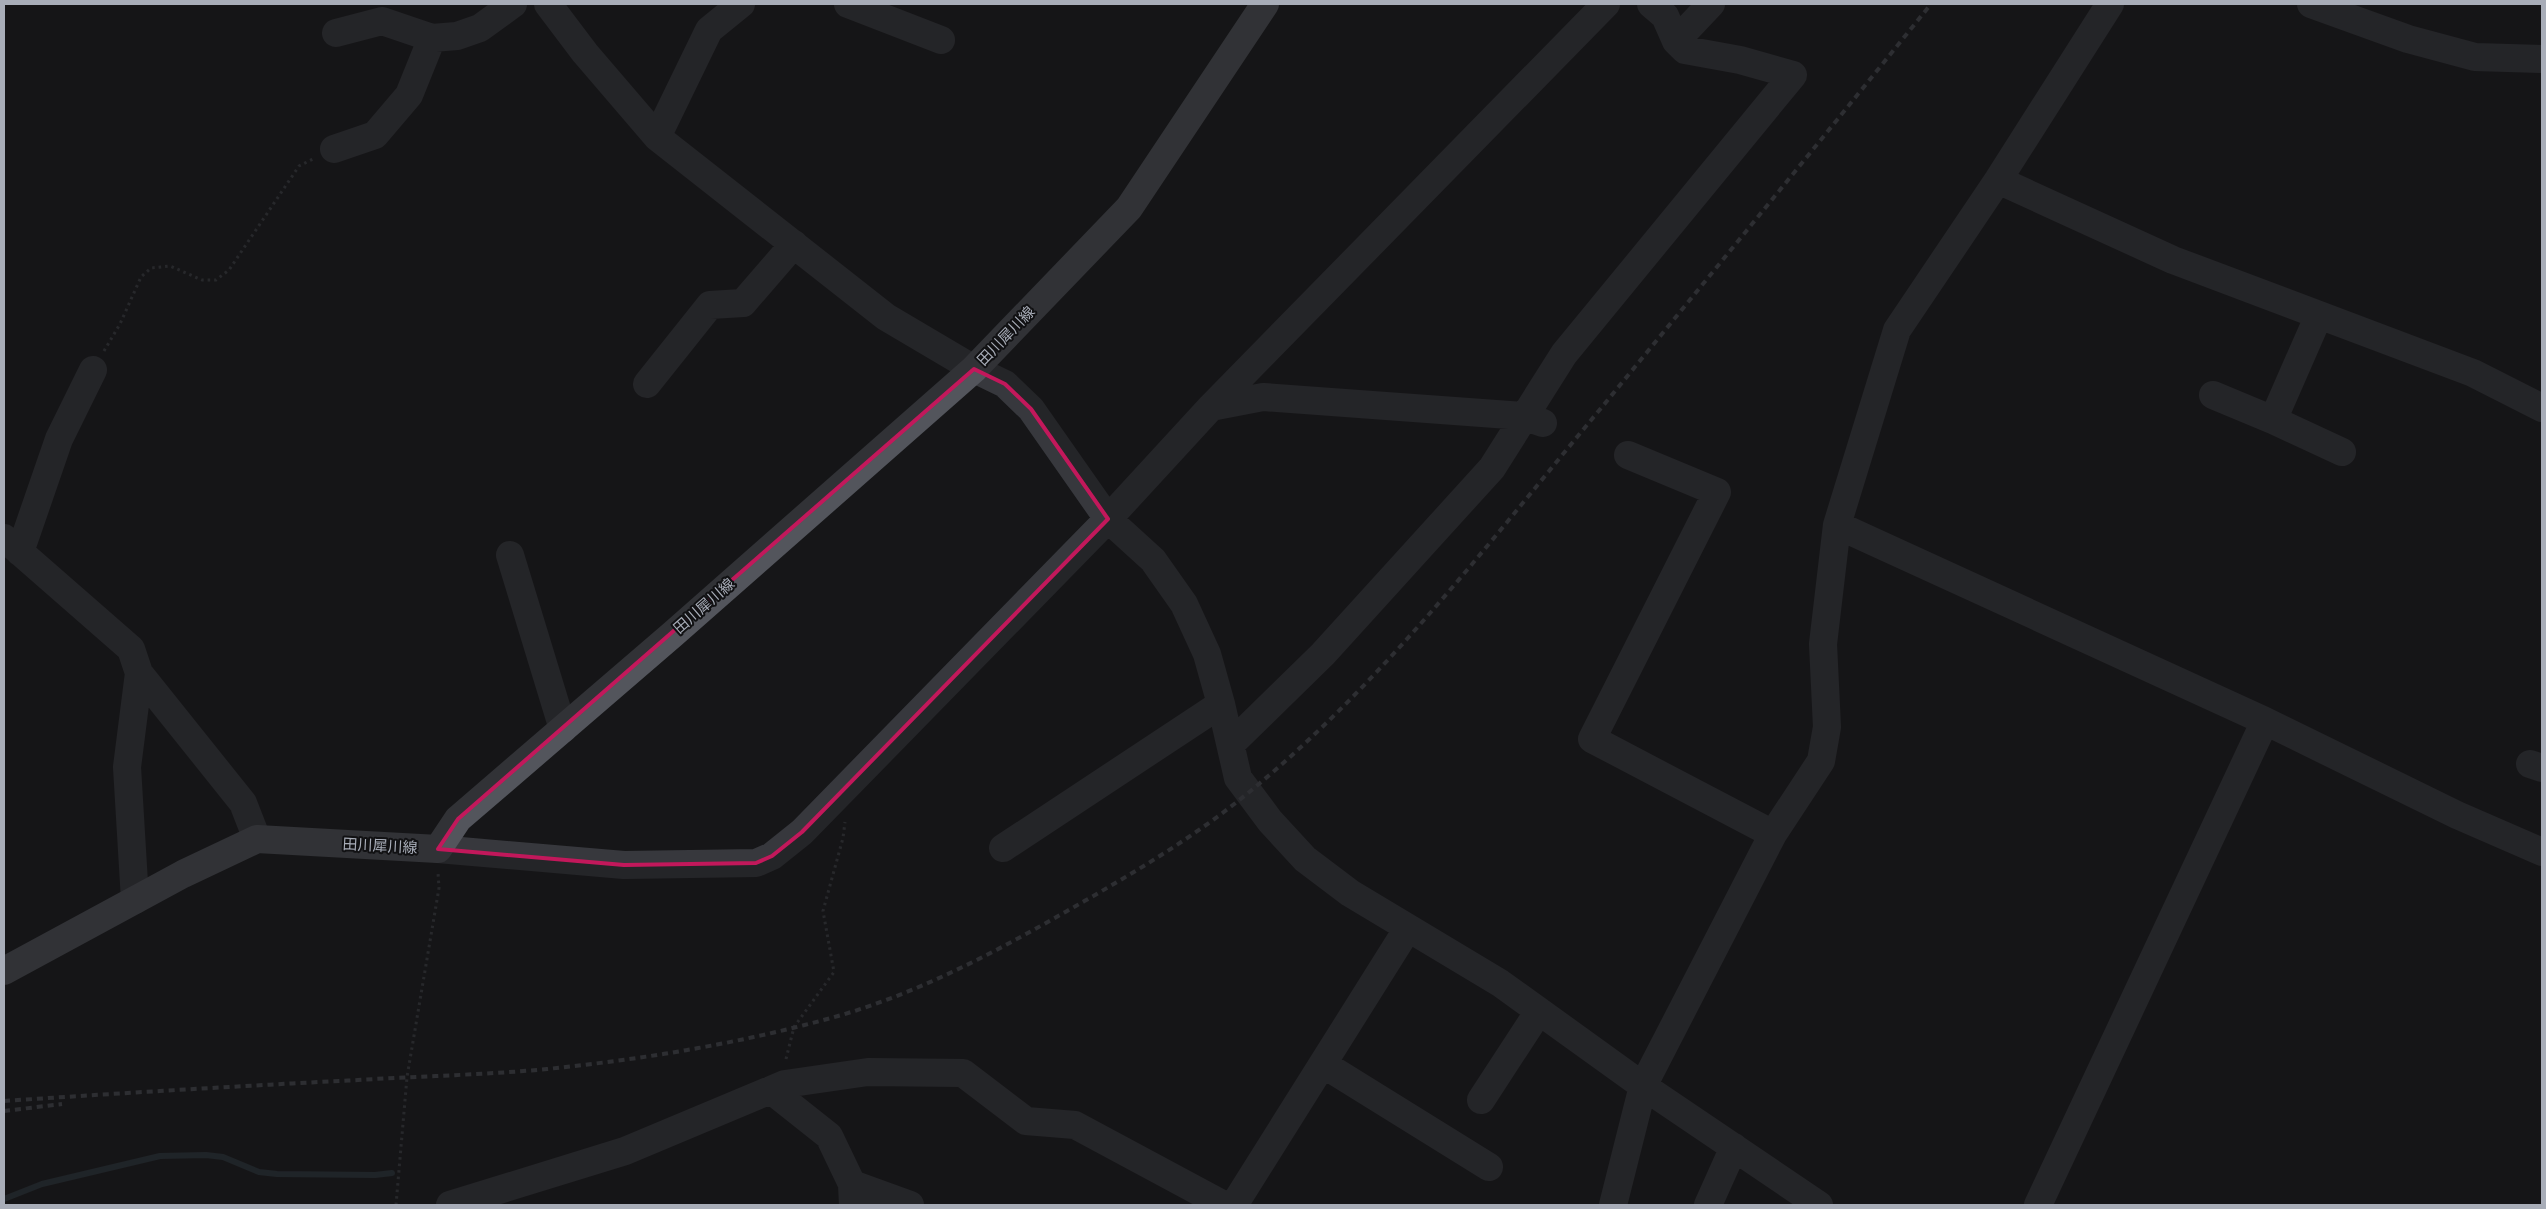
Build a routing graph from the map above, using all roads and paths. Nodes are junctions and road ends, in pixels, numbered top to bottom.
1 (513, 4) edge
2 (548, 4) edge
3 (742, 4) edge
4 (848, 4) edge
5 (1265, 4) edge
6 (1606, 4) edge
7 (1651, 4) edge
8 (1711, 4) edge
9 (2110, 4) edge
10 (2311, 4) edge
11 (336, 33) dead end
12 (432, 38) junction
13 (941, 40) dead end
14 (1676, 42) junction
15 (2542, 59) edge
16 (658, 137) junction
17 (334, 149) joint
18 (1998, 180) junction
19 (794, 244) junction
20 (2319, 315) junction
21 (974, 369) junction
22 (93, 370) joint
23 (647, 384) dead end
24 (2212, 395) dead end
25 (1211, 407) junction
26 (2542, 408) edge
27 (1533, 419) junction
28 (2273, 420) junction
29 (2342, 452) dead end
30 (1628, 455) dead end
31 (1108, 519) junction
32 (1837, 525) junction
33 (12, 545) edge
34 (510, 556) dead end
35 (139, 673) junction
36 (1221, 704) junction
37 (2265, 721) junction
38 (563, 729) junction
39 (1231, 744) junction
40 (845, 789) junction
41 (1773, 834) junction
42 (257, 839) junction
43 (1003, 848) dead end
44 (438, 849) junction
45 (2542, 852) edge
46 (136, 900) junction
47 (1408, 928) junction
48 (4, 971) edge
49 (1539, 1011) junction
50 (1323, 1064) junction
51 (1643, 1086) junction
52 (778, 1087) junction
53 (1481, 1100) dead end
54 (1734, 1147) junction
55 (1489, 1167) dead end
56 (853, 1194) edge
57 (396, 1205) edge
58 (450, 1205) edge
59 (910, 1205) edge
60 (1224, 1205) edge
61 (1234, 1205) edge
62 (1613, 1205) edge
63 (1708, 1205) edge
64 (1819, 1205) edge
65 (2038, 1205) edge

1 - 12 street
2 - 16 street
3 - 16 street
4 - 13 street
5 - 21 main road, 田川犀川線
6 - 25 street
7 - 14 street
8 - 14 street
9 - 18 street
10 - 15 street
11 - 12 street
12 - 17 street
14 - 27 street
16 - 19 street
17 - 22 path
18 - 20 street
18 - 32 street
19 - 21 street
19 - 23 street
20 - 26 street
20 - 28 street
21 - 31 street
21 - 38 main road, 田川犀川線
22 - 33 street
24 - 28 street
25 - 27 street
25 - 31 street
27 - 39 street
28 - 29 street
30 - 41 street
31 - 36 street
31 - 40 street
32 - 37 street
32 - 41 street
33 - 35 street
34 - 38 street
35 - 42 street
35 - 46 street
36 - 39 street
36 - 43 street
37 - 45 street
37 - 65 street
38 - 44 main road, 田川犀川線
39 - 47 street
40 - 44 street
40 - 52 path
41 - 51 street
42 - 44 main road, 田川犀川線
42 - 46 main road, 田川犀川線
44 - 57 path
46 - 48 main road, 田川犀川線
47 - 49 street
47 - 50 street
49 - 51 street
49 - 53 street
50 - 55 street
50 - 61 street
51 - 54 street
51 - 62 street
52 - 56 street
52 - 58 street
52 - 60 street
54 - 63 street
54 - 64 street
56 - 59 street

